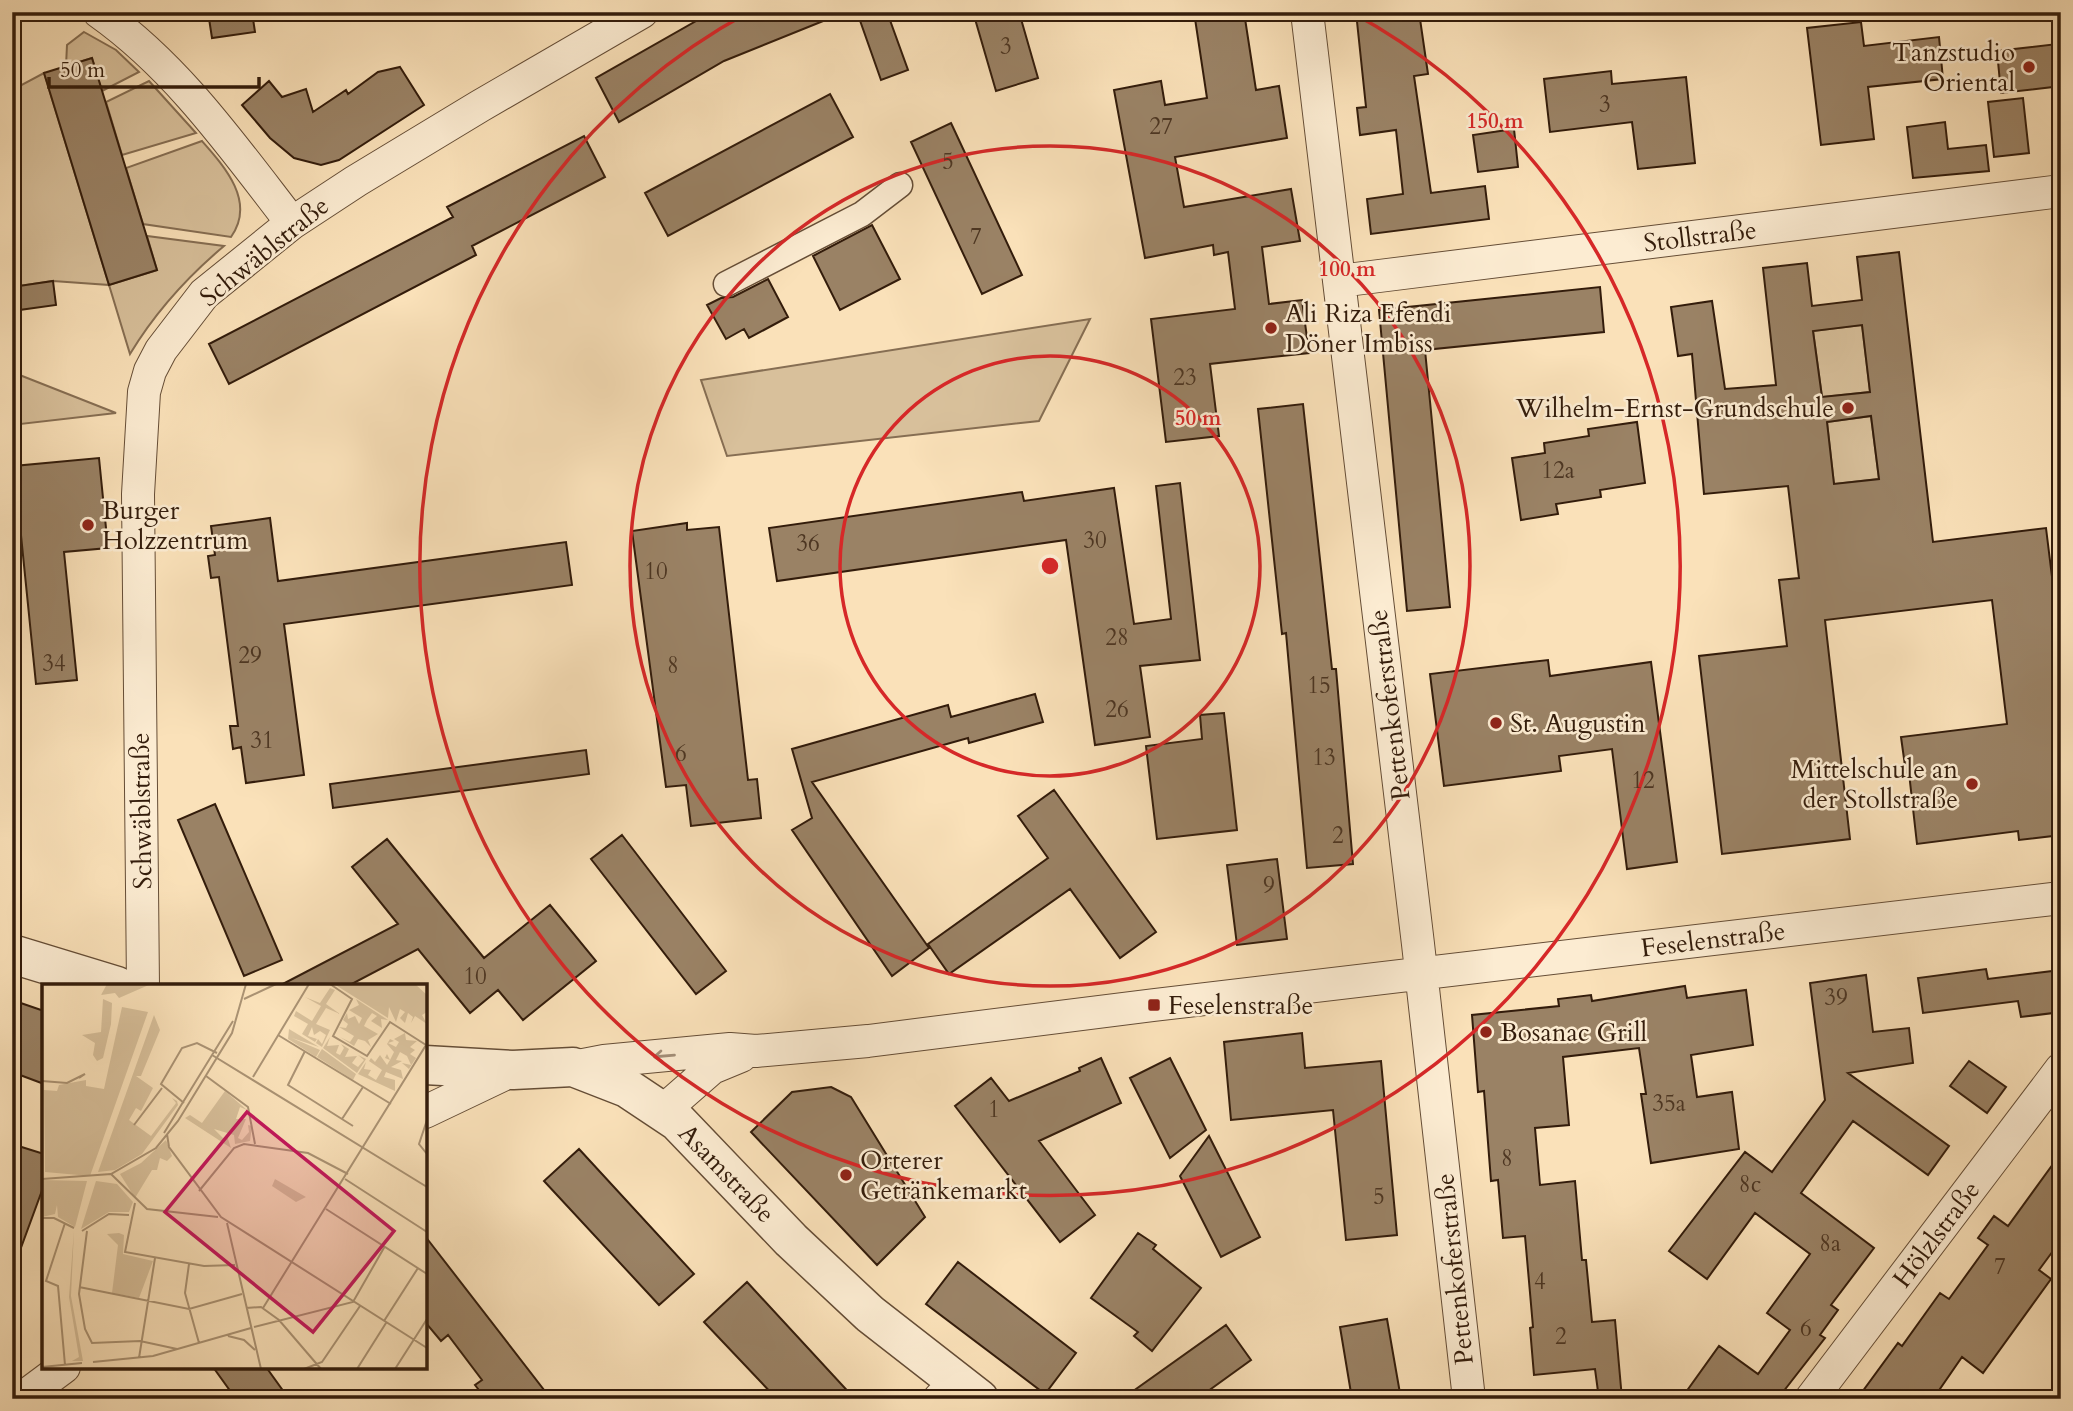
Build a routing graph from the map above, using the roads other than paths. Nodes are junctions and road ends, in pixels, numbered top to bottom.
1 (99, 12) edge
2 (642, 12) edge
3 (1307, 12) edge
4 (900, 185) dead end
5 (2061, 191) edge
6 (292, 223) junction
7 (1339, 281) junction
8 (726, 284) dead end
9 (2061, 898) edge
10 (12, 954) edge
11 (1421, 973) junction
12 (110, 984) edge
13 (143, 984) edge
14 (756, 1051) junction
15 (427, 1065) edge
16 (573, 1067) junction
17 (2061, 1069) edge
18 (513, 1070) junction
19 (664, 1110) junction
20 (427, 1111) edge
21 (61, 1369) edge
22 (958, 1393) edge
23 (21, 1399) edge
24 (1469, 1399) edge
25 (1811, 1399) edge

1 - 6 street
2 - 6 street, Schwäblstraße
3 - 7 street, Pettenkoferstraße
4 - 8 street
5 - 7 street, Stollstraße
6 - 13 street, Schwäblstraße
7 - 11 street, Pettenkoferstraße
9 - 11 street, Feselenstraße
10 - 12 street
11 - 14 street, Feselenstraße
11 - 24 street, Pettenkoferstraße
14 -> 16 street, Feselenstraße
14 - 19 street
15 - 18 street, Asamstraße
16 - 18 street, Asamstraße
16 - 19 street, Asamstraße
17 - 25 street, Hölzlstraße
18 - 20 street
19 - 22 street, Asamstraße
21 - 23 street

